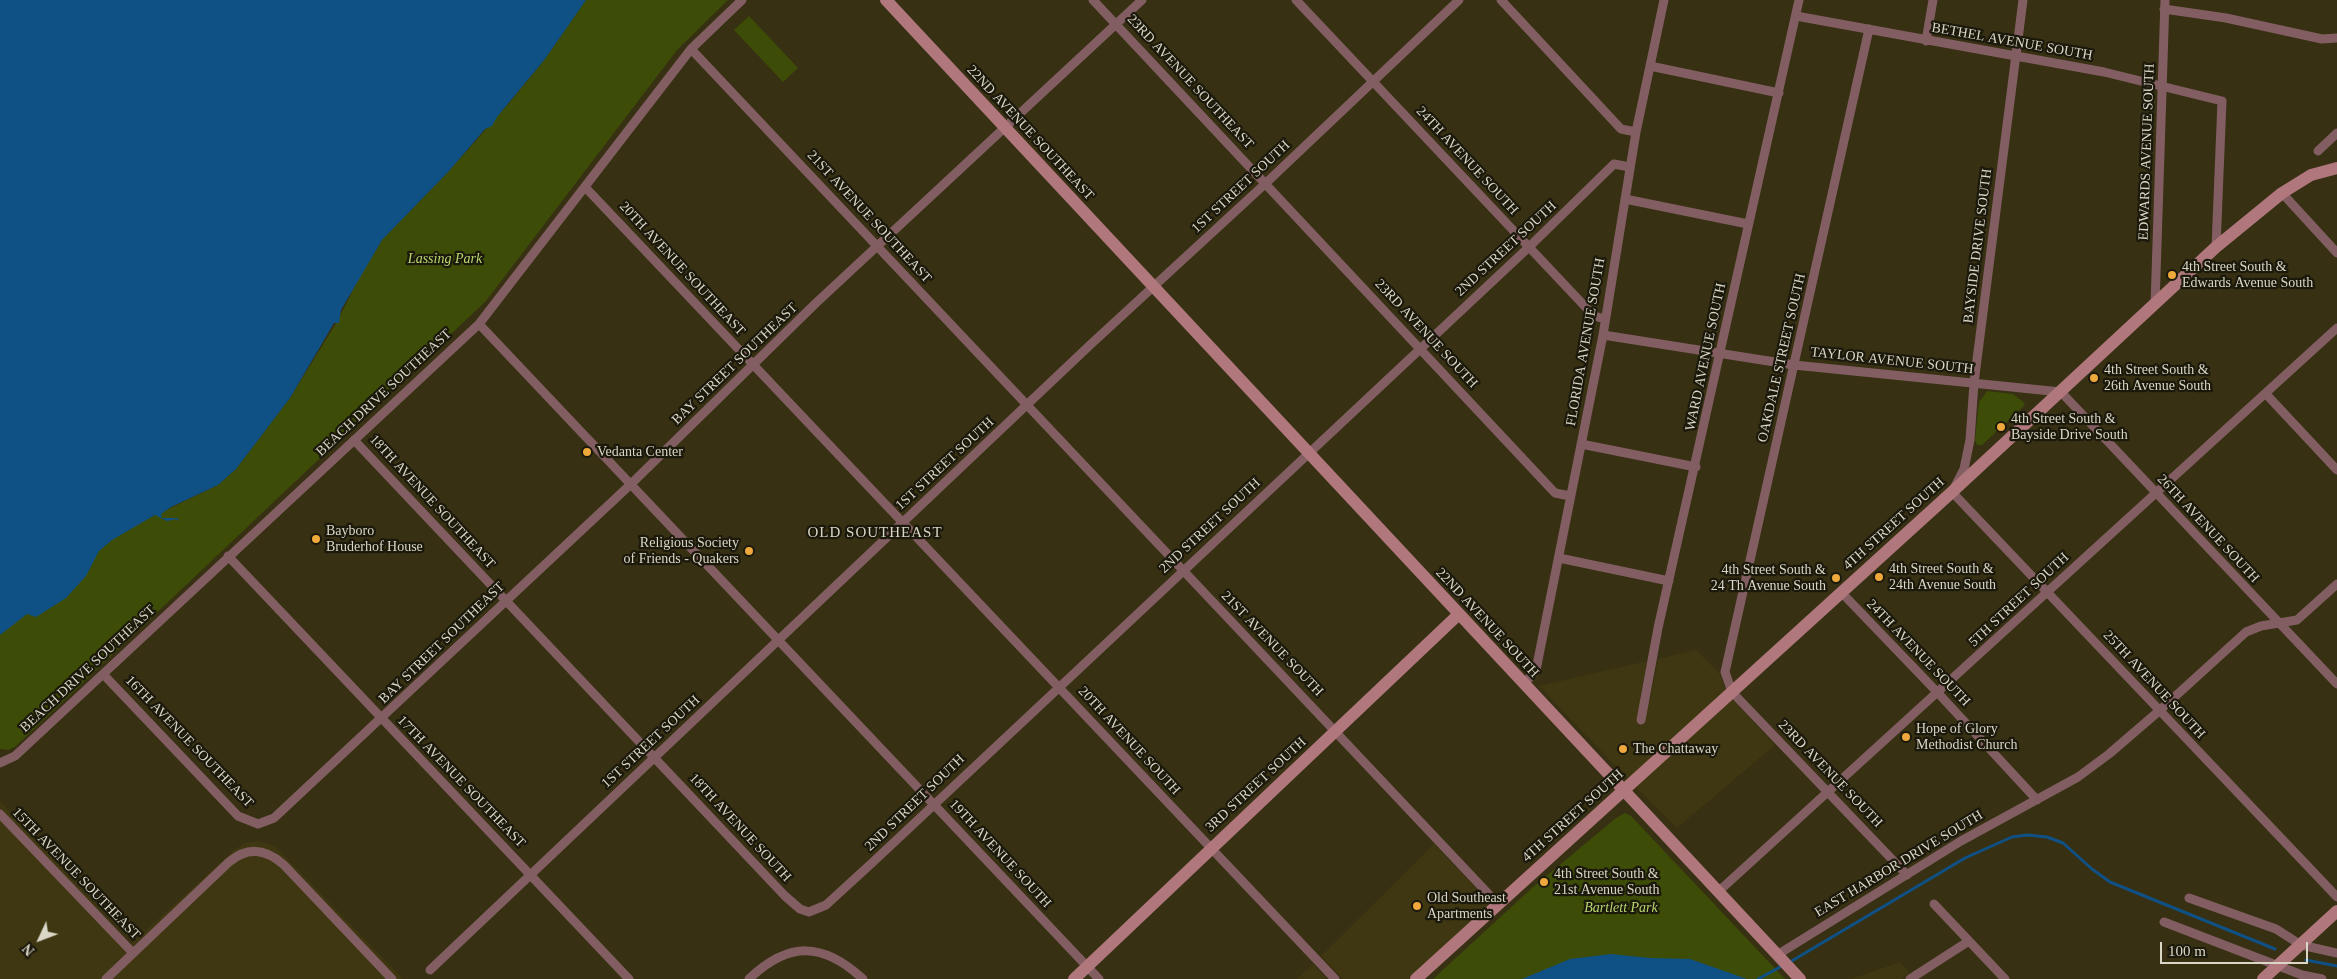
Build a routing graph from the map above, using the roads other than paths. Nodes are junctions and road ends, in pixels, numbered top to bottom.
1 (742, 0) edge
2 (886, 0) edge
3 (1093, 0) edge
4 (1142, 0) edge
5 (1296, 0) edge
6 (1459, 0) edge
7 (1501, 0) edge
8 (1664, 0) edge
9 (1799, 0) edge
10 (1933, 0) edge
11 (2023, 0) edge
12 (2164, 5) edge
13 (1796, 16) junction
14 (1116, 24) junction
15 (1869, 29) junction
16 (2337, 38) edge
17 (1926, 41) junction
18 (691, 49) junction
19 (2016, 56) junction
20 (1650, 66) junction
21 (1374, 82) junction
22 (2163, 85) junction
23 (1779, 93) junction
24 (1005, 128) junction
25 (1636, 132) junction
26 (2337, 133) edge
27 (2318, 151) dead end
28 (1630, 167) junction
29 (2337, 168) edge
30 (1266, 183) junction
31 (586, 187) junction
32 (2282, 193) junction
33 (1625, 199) junction
34 (1748, 224) junction
35 (879, 247) junction
36 (1529, 247) junction
37 (2216, 247) junction
38 (2337, 253) edge
39 (1152, 286) junction
40 (2155, 305) junction
41 (1605, 319) junction
42 (479, 324) junction
43 (2337, 328) edge
44 (1603, 335) junction
45 (1420, 348) junction
46 (1721, 355) junction
47 (1794, 365) junction
48 (755, 366) junction
49 (1974, 383) junction
50 (2061, 392) junction
51 (2266, 394) junction
52 (1027, 404) junction
53 (354, 440) junction
54 (1581, 444) junction
55 (1308, 452) junction
56 (1696, 467) junction
57 (2337, 470) edge
58 (631, 484) junction
59 (1952, 492) junction
60 (2155, 493) junction
61 (1570, 496) junction
62 (904, 522) junction
63 (228, 556) junction
64 (1559, 558) junction
65 (1183, 571) junction
66 (1669, 581) junction
67 (2337, 584) edge
68 (1841, 592) junction
69 (2048, 592) junction
70 (506, 600) junction
71 (1458, 614) junction
72 (2278, 623) junction
73 (778, 640) junction
74 (103, 674) junction
75 (1524, 684) junction
76 (2337, 684) edge
77 (1059, 686) junction
78 (1732, 692) junction
79 (1938, 692) junction
80 (2159, 711) junction
81 (382, 719) junction
82 (1641, 720) dead end
83 (1335, 731) junction
84 (655, 757) junction
85 (0, 763) edge
86 (1624, 791) junction
87 (1829, 793) junction
88 (2036, 800) junction
89 (933, 804) junction
90 (0, 814) edge
91 (258, 824) joint
92 (1210, 848) junction
93 (530, 875) junction
94 (1907, 875) junction
95 (1719, 891) junction
96 (2337, 897) edge
97 (2189, 898) dead end
98 (1497, 903) junction
99 (1934, 904) dead end
100 (2337, 911) edge
101 (809, 912) joint
102 (2164, 922) dead end
103 (1969, 941) junction
104 (2301, 944) junction
105 (133, 953) junction
106 (2337, 953) edge
107 (1777, 955) junction
108 (1087, 966) junction
109 (2278, 966) junction
110 (430, 970) dead end
111 (106, 979) edge
112 (392, 979) edge
113 (629, 979) edge
114 (750, 979) edge
115 (863, 979) edge
116 (1074, 979) edge
117 (1099, 979) edge
118 (1335, 979) edge
119 (1416, 979) edge
120 (1800, 979) edge
121 (1910, 979) edge
122 (2005, 979) edge
123 (2263, 979) edge
124 (2322, 979) edge

1 - 18 street, BEACH DRIVE SOUTHEAST
2 - 24 street, 22ND AVENUE SOUTHEAST
3 - 14 street, 23RD AVENUE SOUTHEAST
4 - 14 street, BAY STREET SOUTHEAST
5 - 21 street, 24TH AVENUE SOUTH
6 - 21 street, 1ST STREET SOUTH
7 - 25 street
8 - 20 street, FLORIDA AVENUE SOUTH
9 - 13 street, WARD AVENUE SOUTH
10 - 17 street
11 - 19 street, BAYSIDE DRIVE SOUTH
12 - 16 street
12 - 22 street, EDWARDS AVENUE SOUTH
13 - 15 street, BETHEL AVENUE SOUTH
13 - 23 street, WARD AVENUE SOUTH
14 - 24 street, BAY STREET SOUTHEAST
14 - 30 street, 23RD AVENUE SOUTHEAST
15 - 17 street, BETHEL AVENUE SOUTH
15 - 47 street, OAKDALE STREET SOUTH
17 - 19 street, BETHEL AVENUE SOUTH
18 - 31 street, BEACH DRIVE SOUTHEAST
18 - 35 street, 21ST AVENUE SOUTHEAST
19 - 22 street, BETHEL AVENUE SOUTH
19 - 49 street, BAYSIDE DRIVE SOUTH
20 - 23 street
20 - 25 street, FLORIDA AVENUE SOUTH
21 - 30 street, 1ST STREET SOUTH
21 - 36 street, 24TH AVENUE SOUTH
22 - 37 street, BETHEL AVENUE SOUTH
22 - 40 street, EDWARDS AVENUE SOUTH
23 - 34 street, WARD AVENUE SOUTH
24 - 35 street, BAY STREET SOUTHEAST
24 - 39 street, 22ND AVENUE SOUTHEAST
25 - 28 street, FLORIDA AVENUE SOUTH
26 - 27 street
28 - 33 street, FLORIDA AVENUE SOUTH
28 - 36 street, 2ND STREET SOUTH
29 - 32 street, 4TH STREET SOUTH
30 - 39 street, 1ST STREET SOUTH
30 - 45 street, 23RD AVENUE SOUTH
31 - 42 street, BEACH DRIVE SOUTHEAST
31 - 48 street, 20TH AVENUE SOUTHEAST
32 - 37 street, 4TH STREET SOUTH
32 - 38 street
33 - 34 street
33 - 41 street, FLORIDA AVENUE SOUTH
34 - 46 street, WARD AVENUE SOUTH
35 - 48 street, BAY STREET SOUTHEAST
35 - 52 street, 21ST AVENUE SOUTHEAST
36 - 41 street, 24TH AVENUE SOUTH
36 - 45 street, 2ND STREET SOUTH
37 - 40 street, 4TH STREET SOUTH
39 - 52 street, 1ST STREET SOUTH
39 - 55 street, 22ND AVENUE SOUTH
40 - 50 street, 4TH STREET SOUTH
41 - 44 street, FLORIDA AVENUE SOUTH
42 - 53 street, BEACH DRIVE SOUTHEAST
42 - 58 street, 19TH AVENUE SOUTH
43 - 51 street, 5TH STREET SOUTH
44 - 46 street, TAYLOR AVENUE SOUTH
44 - 54 street, FLORIDA AVENUE SOUTH
45 - 55 street, 2ND STREET SOUTH
45 - 61 street, 23RD AVENUE SOUTH
46 - 47 street, TAYLOR AVENUE SOUTH
46 - 56 street, WARD AVENUE SOUTH
47 - 49 street, TAYLOR AVENUE SOUTH
47 - 78 street, OAKDALE STREET SOUTH
48 - 58 street, BAY STREET SOUTHEAST
48 - 62 street, 20TH AVENUE SOUTHEAST
49 - 50 street, TAYLOR AVENUE SOUTH
49 - 59 street, BAYSIDE DRIVE SOUTH
50 - 59 street, 4TH STREET SOUTH
50 - 60 street, 26TH AVENUE SOUTH
51 - 57 street
51 - 60 street, 5TH STREET SOUTH
52 - 62 street, 1ST STREET SOUTH
52 - 65 street, 21ST AVENUE SOUTH
53 - 63 street, BEACH DRIVE SOUTHEAST
53 - 70 street, 18TH AVENUE SOUTHEAST
54 - 56 street
54 - 61 street, FLORIDA AVENUE SOUTH
55 - 65 street, 2ND STREET SOUTH
55 - 71 street, 22ND AVENUE SOUTH
56 - 66 street, WARD AVENUE SOUTH
58 - 70 street, BAY STREET SOUTHEAST
58 - 73 street, 19TH AVENUE SOUTH
59 - 68 street, 4TH STREET SOUTH
59 - 69 street, 25TH AVENUE SOUTH
60 - 69 street, 5TH STREET SOUTH
60 - 72 street, 26TH AVENUE SOUTH
61 - 64 street, FLORIDA AVENUE SOUTH
62 - 73 street, 1ST STREET SOUTH
62 - 77 street, 20TH AVENUE SOUTH
63 - 74 street, BEACH DRIVE SOUTHEAST
63 - 81 street, 17TH AVENUE SOUTHEAST
64 - 66 street
64 - 75 street, FLORIDA AVENUE SOUTH
65 - 77 street, 2ND STREET SOUTH
65 - 83 street, 21ST AVENUE SOUTH
66 - 82 street, WARD AVENUE SOUTH
67 - 72 street, EAST HARBOR DRIVE SOUTH
68 - 78 street, 4TH STREET SOUTH
68 - 79 street, 24TH AVENUE SOUTH
69 - 79 street, 5TH STREET SOUTH
69 - 80 street, 25TH AVENUE SOUTH
70 - 81 street, BAY STREET SOUTHEAST
70 - 84 street, 18TH AVENUE SOUTHEAST
71 - 75 street, 22ND AVENUE SOUTH
71 - 83 street, 3RD STREET SOUTH
72 - 76 street, 26TH AVENUE SOUTH
72 - 80 street, EAST HARBOR DRIVE SOUTH
73 - 84 street, 1ST STREET SOUTH
73 - 89 street, 19TH AVENUE SOUTH
74 - 85 street, BEACH DRIVE SOUTHEAST
74 - 91 street, 16TH AVENUE SOUTHEAST
75 - 86 street, 22ND AVENUE SOUTH
77 - 89 street, 2ND STREET SOUTH
77 - 92 street, 20TH AVENUE SOUTH
78 - 86 street, 4TH STREET SOUTH
78 - 87 street, 23RD AVENUE SOUTH
79 - 87 street, 5TH STREET SOUTH
79 - 88 street, 24TH AVENUE SOUTH
80 - 88 street, EAST HARBOR DRIVE SOUTH
80 - 96 street, 25TH AVENUE SOUTH
81 - 91 street, BAY STREET SOUTHEAST
81 - 93 street, 17TH AVENUE SOUTHEAST
83 - 92 street, 3RD STREET SOUTH
83 - 98 street, 21ST AVENUE SOUTH
84 - 93 street, 1ST STREET SOUTH
84 - 101 street, 18TH AVENUE SOUTH
86 - 95 street, 22ND AVENUE SOUTH
86 - 98 street, 4TH STREET SOUTH
87 - 94 street, 23RD AVENUE SOUTH
87 - 95 street, 5TH STREET SOUTH
88 - 94 street, EAST HARBOR DRIVE SOUTH
89 - 101 street, 2ND STREET SOUTH
89 - 108 street, 19TH AVENUE SOUTH
90 - 105 street, 15TH AVENUE SOUTHEAST
92 - 108 street, 3RD STREET SOUTH
92 - 118 street, 20TH AVENUE SOUTH
93 - 110 street, 1ST STREET SOUTH
93 - 113 street, 17TH AVENUE SOUTHEAST
94 - 107 street, EAST HARBOR DRIVE SOUTH
95 - 107 street, 22ND AVENUE SOUTH
97 - 104 street
98 - 119 street, 4TH STREET SOUTH
99 - 103 street
100 - 104 street
102 - 109 street
103 - 121 street
103 - 122 street
104 - 106 street
104 - 109 street
105 - 111 street
105 - 112 street
107 - 120 street, 22ND AVENUE SOUTH
108 - 116 street, 3RD STREET SOUTH
108 - 117 street, 19TH AVENUE SOUTH
109 - 123 street
109 - 124 street
114 - 115 street

